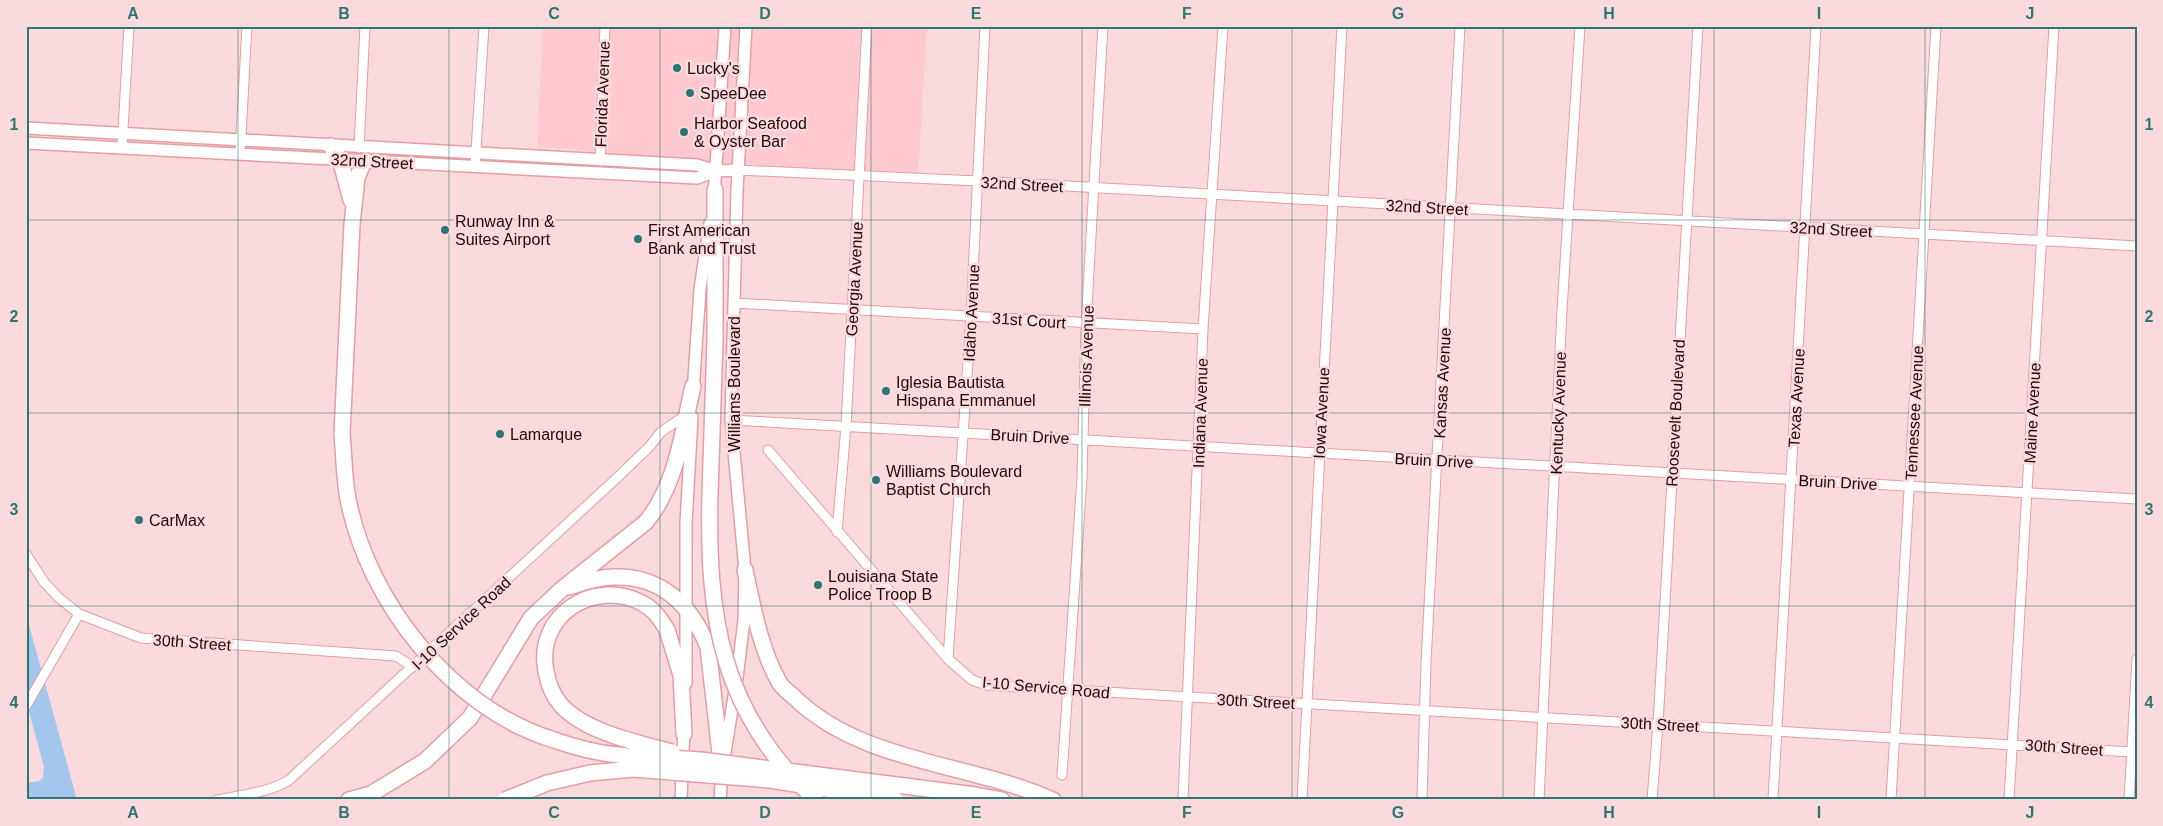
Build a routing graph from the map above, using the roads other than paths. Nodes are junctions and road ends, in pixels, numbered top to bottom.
1 (129, 26) edge
2 (247, 26) edge
3 (366, 26) edge
4 (484, 26) edge
5 (605, 26) edge
6 (725, 26) edge
7 (746, 26) edge
8 (867, 26) edge
9 (985, 26) edge
10 (1103, 26) edge
11 (1222, 26) edge
12 (1342, 26) edge
13 (1460, 26) edge
14 (1580, 26) edge
15 (1698, 26) edge
16 (1816, 26) edge
17 (1936, 26) edge
18 (2054, 26) edge
19 (26, 128) edge
20 (123, 134) junction
21 (240, 141) junction
22 (26, 143) edge
23 (331, 146) junction
24 (122, 148) junction
25 (240, 154) junction
26 (363, 154) junction
27 (476, 154) junction
28 (340, 159) junction
29 (575, 159) junction
30 (600, 161) junction
31 (475, 166) junction
32 (738, 170) junction
33 (716, 171) junction
34 (574, 172) junction
35 (859, 175) junction
36 (978, 181) junction
37 (1093, 188) junction
38 (715, 190) junction
39 (1212, 195) junction
40 (1333, 202) junction
41 (1452, 208) junction
42 (1568, 214) junction
43 (1687, 221) junction
44 (352, 224) junction
45 (1805, 227) junction
46 (1924, 234) junction
47 (2041, 241) junction
48 (2137, 246) edge
49 (734, 303) junction
50 (852, 308) junction
51 (971, 316) junction
52 (1086, 324) junction
53 (1203, 329) junction
54 (693, 386) junction
55 (686, 415) junction
56 (731, 420) junction
57 (846, 426) junction
58 (963, 432) junction
59 (1084, 439) junction
60 (1199, 446) junction
61 (768, 450) dead end
62 (1319, 453) junction
63 (1438, 460) junction
64 (1555, 466) junction
65 (1672, 472) junction
66 (1792, 479) junction
67 (1910, 486) junction
68 (2028, 493) junction
69 (2137, 499) edge
70 (837, 532) junction
71 (26, 554) edge
72 (745, 570) junction
73 (563, 588) junction
74 (686, 608) junction
75 (79, 614) junction
76 (948, 659) junction
77 (2137, 659) edge
78 (413, 667) junction
79 (1067, 690) junction
80 (1188, 697) junction
81 (1307, 704) junction
82 (27, 706) edge
83 (1425, 710) junction
84 (1544, 717) junction
85 (1658, 724) junction
86 (1776, 731) junction
87 (684, 734) junction
88 (1896, 738) junction
89 (2013, 744) junction
90 (2132, 752) junction
91 (695, 759) junction
92 (722, 771) junction
93 (1062, 775) dead end
94 (217, 800) edge
95 (349, 800) edge
96 (505, 800) edge
97 (681, 800) edge
98 (720, 800) edge
99 (816, 800) edge
100 (896, 800) edge
101 (1002, 800) edge
102 (1052, 800) edge
103 (1183, 800) edge
104 (1302, 800) edge
105 (1422, 800) edge
106 (1539, 800) edge
107 (1652, 800) edge
108 (1773, 800) edge
109 (1891, 800) edge
110 (2008, 800) edge
111 (2129, 800) edge

1 - 20 street
2 - 21 street
3 - 26 street
4 - 27 street
5 - 30 street, Florida Avenue
6 - 33 main road
7 - 32 main road, Williams Boulevard
8 - 35 street, Georgia Avenue
9 - 36 street, Idaho Avenue
10 - 37 street, Illinois Avenue
11 - 39 street, Indiana Avenue
12 - 40 street, Iowa Avenue
13 - 41 street, Kansas Avenue
14 - 42 street, Kentucky Avenue
15 - 43 street, Roosevelt Boulevard
16 - 45 street, Texas Avenue
17 - 46 street, Tennessee Avenue
18 - 47 street, Maine Avenue
19 - 20 main road, 32nd Street
20 - 21 main road, 32nd Street
20 - 24 street
21 - 23 main road, 32nd Street
21 - 25 street
22 - 24 main road, 32nd Street
23 - 26 main road, 32nd Street
23 - 28 highway
24 - 25 main road, 32nd Street
25 - 28 main road, 32nd Street
26 - 27 main road, 32nd Street
26 - 28 main road, 32nd Street
26 - 31 main road, 32nd Street
26 - 44 highway
27 - 29 main road, 32nd Street
27 - 31 street
28 - 44 highway
29 - 30 main road, 32nd Street
29 - 34 main road
30 - 33 main road, 32nd Street
31 - 34 main road, 32nd Street
32 - 33 main road, 32nd Street
32 - 35 street, 32nd Street
32 - 49 main road, Williams Boulevard
33 - 34 main road, 32nd Street
33 - 38 main road
35 - 36 street, 32nd Street
35 - 50 street, Georgia Avenue
36 - 37 street, 32nd Street
36 - 51 street, Idaho Avenue
37 - 39 street, 32nd Street
37 - 52 street, Illinois Avenue
38 - 54 main road
38 - 99 highway, bridge
39 - 40 street, 32nd Street
39 - 53 street, Indiana Avenue
40 - 41 street, 32nd Street
40 - 62 street, Iowa Avenue
41 - 42 street, 32nd Street
41 - 63 street, Kansas Avenue
42 - 43 street, 32nd Street
42 - 64 street, Kentucky Avenue
43 - 45 street, 32nd Street
43 - 65 street, Roosevelt Boulevard
44 - 91 highway, bridge
45 - 46 street, 32nd Street
45 - 66 street, Texas Avenue
46 - 47 street, 32nd Street
46 - 67 street, Tennessee Avenue
47 - 48 street, 32nd Street
47 - 68 street, Maine Avenue
49 - 50 street, 31st Court
49 - 56 main road, Williams Boulevard
50 - 51 street, 31st Court
50 - 57 street, Georgia Avenue
51 - 52 street, 31st Court
51 - 58 street, Idaho Avenue
52 - 53 street, 31st Court
52 - 59 street, Illinois Avenue
53 - 60 street, Indiana Avenue
54 - 55 highway
54 - 74 main road
55 - 73 highway
55 - 78 street, I-10 Service Road
56 - 57 street, Bruin Drive
56 - 72 main road, Williams Boulevard
57 - 58 street, Bruin Drive
57 - 70 street, Georgia Avenue
58 - 59 street, Bruin Drive
58 - 76 street, Idaho Avenue
59 - 60 street, Bruin Drive
59 - 79 street, Illinois Avenue
60 - 62 street, Bruin Drive
60 - 80 street, Indiana Avenue
61 - 70 street, I-10 Service Road
62 - 63 street, Bruin Drive
62 - 81 street, Iowa Avenue
63 - 64 street, Bruin Drive
63 - 83 street, Kansas Avenue
64 - 65 street, Bruin Drive
64 - 84 street, Kentucky Avenue
65 - 66 street, Bruin Drive
65 - 85 street, Roosevelt Boulevard
66 - 67 street, Bruin Drive
66 - 86 street, Texas Avenue
67 - 68 street, Bruin Drive
67 - 88 street, Tennessee Avenue
68 - 69 street, Bruin Drive
68 - 89 street, Maine Avenue
70 - 76 street, I-10 Service Road
71 - 75 street, 30th Street
72 - 92 main road, Williams Boulevard
72 - 102 highway
73 - 74 highway
73 - 95 highway
74 - 87 main road
74 - 92 highway
75 - 78 street, 30th Street
75 - 82 street
76 - 79 street, I-10 Service Road
77 - 90 street
78 - 94 street, I-10 Service Road
79 - 80 street, I-10 Service Road
79 - 93 street, Illinois Avenue
80 - 81 street, 30th Street
80 - 103 street, Indiana Avenue
81 - 83 street, 30th Street
81 - 104 street, Iowa Avenue
83 - 84 street, 30th Street
83 - 105 street, Kansas Avenue
84 - 85 street, 30th Street
84 - 106 street, Kentucky Avenue
85 - 86 street, 30th Street
85 - 107 street, Roosevelt Boulevard
86 - 88 street, 30th Street
86 - 108 street, Texas Avenue
87 - 91 highway, bridge
87 - 97 main road
88 - 89 street, 30th Street
88 - 109 street, Tennessee Avenue
89 - 90 street, 30th Street
89 - 110 street, Maine Avenue
90 - 111 street
91 - 101 highway, bridge
92 - 98 main road, Williams Boulevard
96 - 100 highway, bridge

